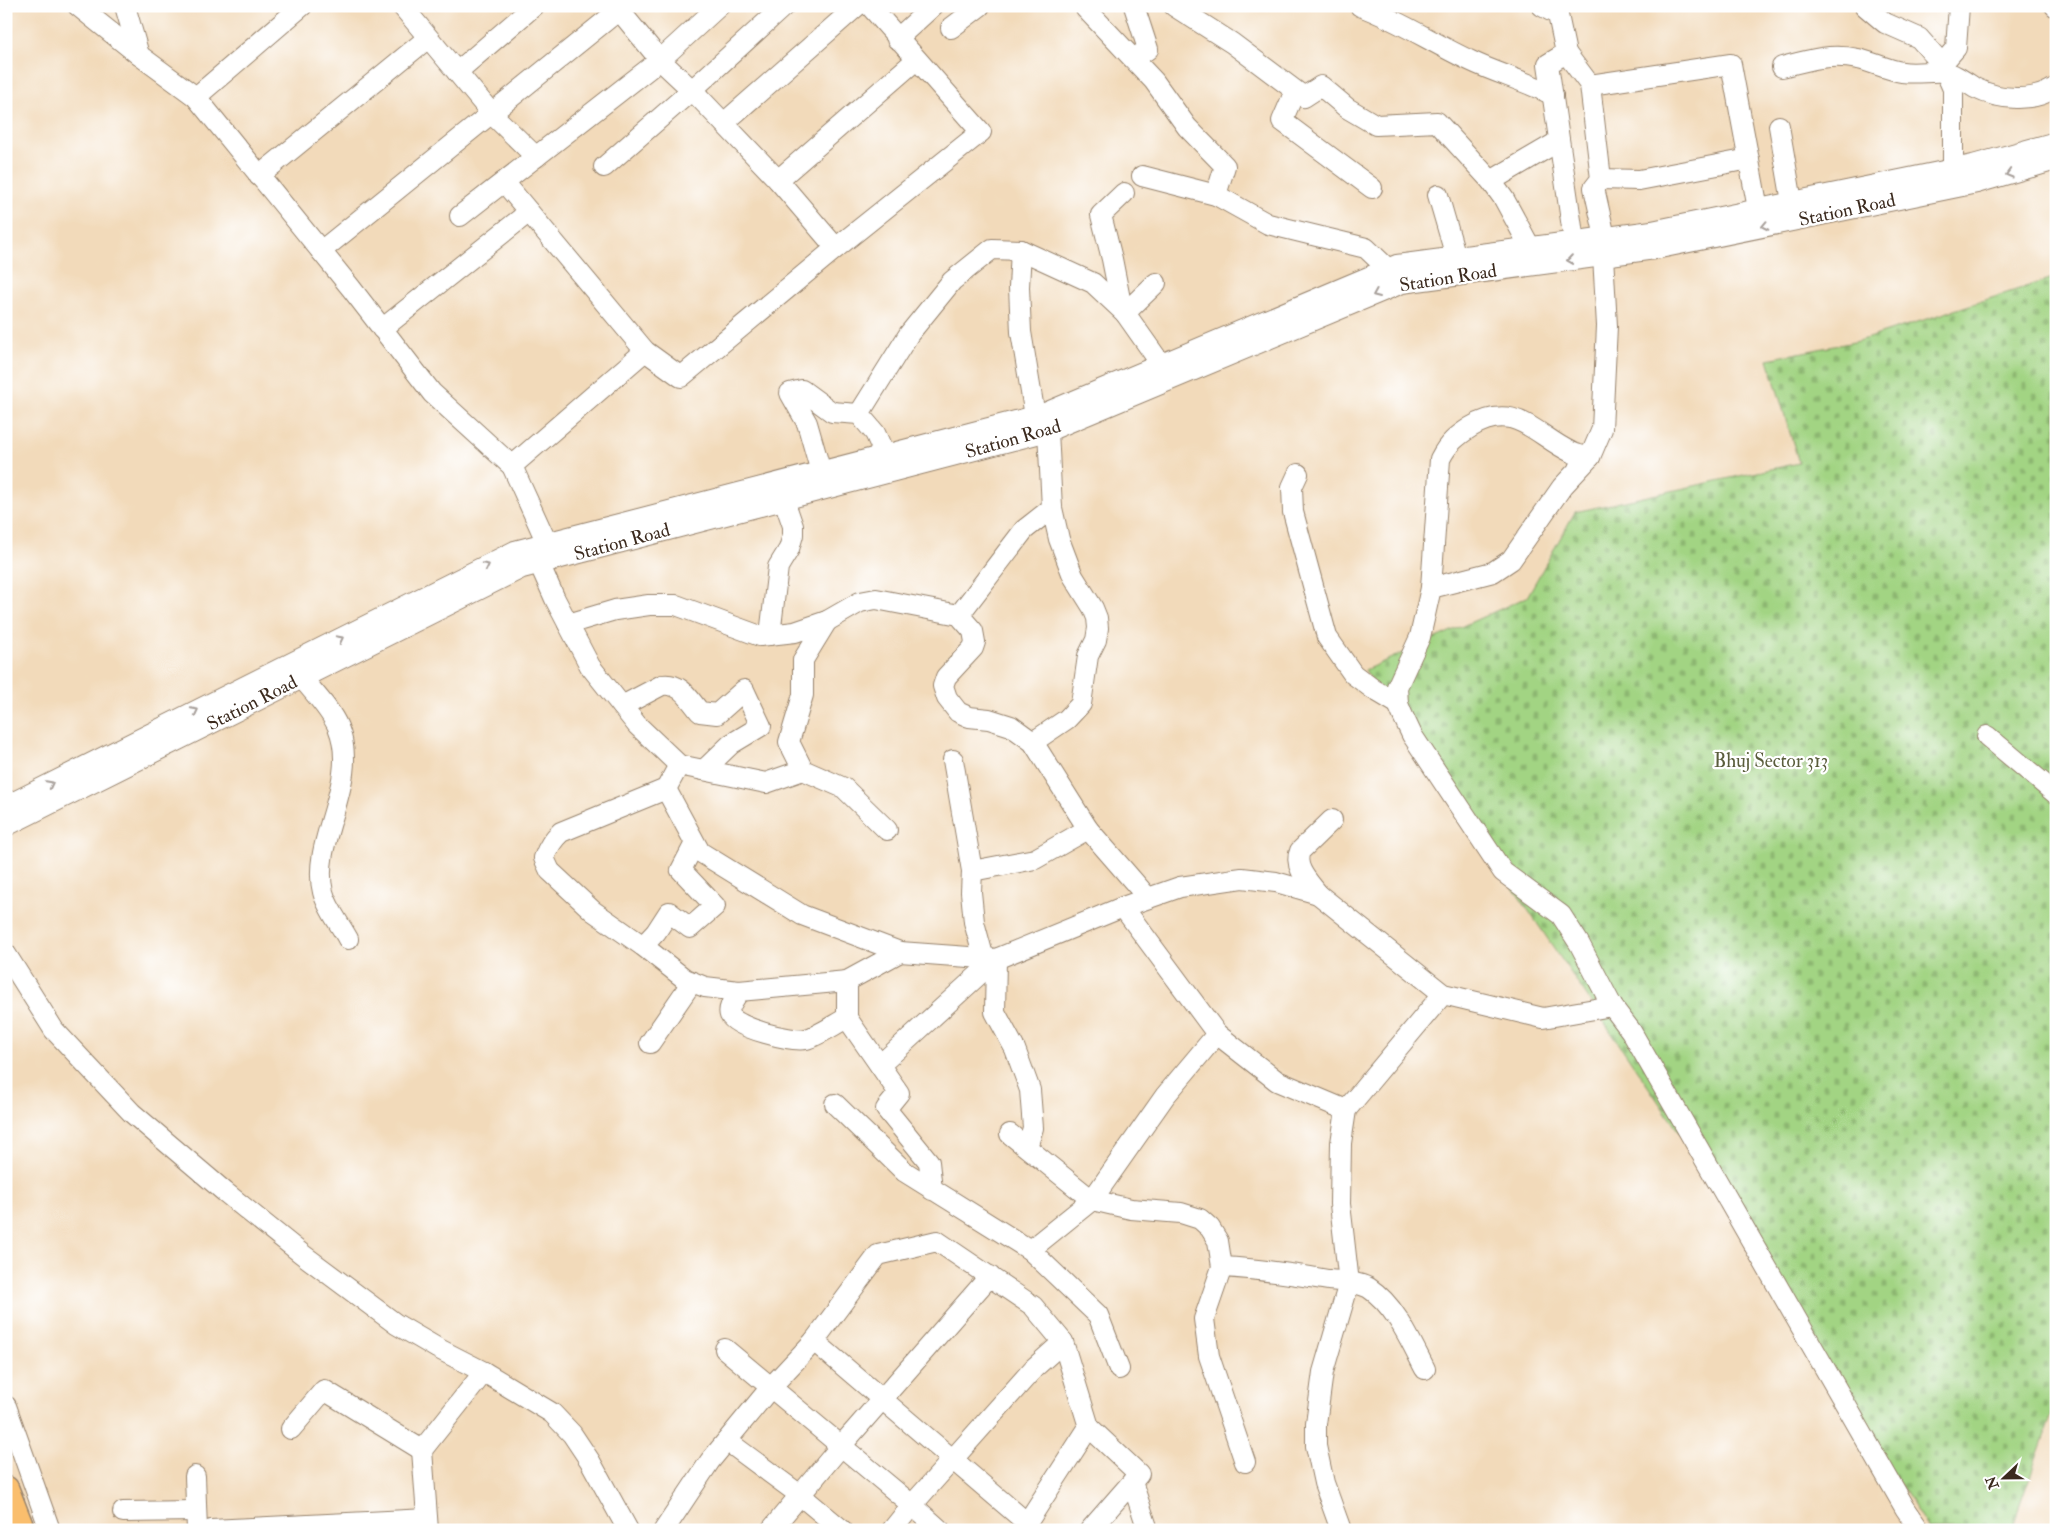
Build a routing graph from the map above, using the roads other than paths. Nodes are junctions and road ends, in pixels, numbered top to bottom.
1 (78, 6) edge
2 (126, 6) edge
3 (302, 6) edge
4 (402, 6) edge
5 (534, 6) edge
6 (719, 6) edge
7 (784, 6) edge
8 (857, 6) edge
9 (870, 6) edge
10 (933, 6) edge
11 (980, 6) edge
12 (1085, 6) edge
13 (1134, 6) edge
14 (1174, 6) edge
15 (1360, 6) edge
16 (1542, 6) edge
17 (1865, 6) edge
18 (1959, 6) edge
19 (621, 8) edge
20 (1390, 11) edge
21 (951, 28) dead end
22 (428, 38) junction
23 (897, 39) junction
24 (1566, 53) junction
25 (139, 55) junction
26 (1134, 59) junction
27 (660, 60) junction
28 (916, 60) junction
29 (1782, 66) dead end
30 (1944, 68) junction
31 (457, 72) junction
32 (1590, 85) junction
33 (2056, 87) edge
34 (692, 90) junction
35 (1296, 91) junction
36 (1553, 95) junction
37 (196, 97) junction
38 (492, 114) junction
39 (724, 123) junction
40 (1779, 126) dead end
41 (1559, 141) junction
42 (2056, 142) edge
43 (536, 157) junction
44 (1749, 160) junction
45 (2056, 160) edge
46 (604, 167) dead end
47 (1953, 170) junction
48 (259, 176) junction
49 (1142, 176) dead end
50 (1601, 179) junction
51 (778, 180) junction
52 (1491, 181) junction
53 (504, 182) junction
54 (1372, 188) dead end
55 (1124, 193) dead end
56 (1438, 194) dead end
57 (1216, 195) junction
58 (1792, 202) junction
59 (1758, 209) junction
60 (529, 212) junction
61 (460, 216) dead end
62 (1574, 241) junction
63 (1604, 246) junction
64 (1530, 247) junction
65 (836, 248) junction
66 (1021, 250) junction
67 (321, 251) junction
68 (1456, 257) junction
69 (1388, 269) junction
70 (1156, 283) dead end
71 (1123, 311) junction
72 (382, 328) junction
73 (645, 351) junction
74 (1161, 364) junction
75 (859, 414) junction
76 (1035, 416) junction
77 (1048, 431) junction
78 (885, 455) junction
79 (1590, 457) junction
80 (512, 466) junction
81 (821, 472) junction
82 (1298, 474) dead end
83 (784, 500) junction
84 (1052, 508) junction
85 (547, 543) junction
86 (540, 563) junction
87 (1431, 588) junction
88 (959, 615) junction
89 (827, 621) junction
90 (568, 624) junction
91 (770, 635) junction
92 (302, 678) junction
93 (1398, 704) junction
94 (622, 706) junction
95 (1988, 736) dead end
96 (1034, 742) junction
97 (953, 760) dead end
98 (679, 765) junction
99 (704, 770) junction
100 (803, 770) junction
101 (666, 789) junction
102 (2056, 794) edge
103 (6, 806) edge
104 (1332, 820) dead end
105 (6, 826) edge
106 (1088, 829) junction
107 (887, 830) dead end
108 (694, 845) junction
109 (972, 871) junction
110 (1318, 894) junction
111 (1148, 898) junction
112 (1124, 907) junction
113 (348, 939) dead end
114 (643, 946) junction
115 (900, 952) junction
116 (6, 954) edge
117 (990, 959) junction
118 (847, 981) junction
119 (692, 982) junction
120 (739, 990) junction
121 (1443, 994) junction
122 (1612, 1006) junction
123 (847, 1018) junction
124 (1217, 1034) junction
125 (650, 1043) dead end
126 (880, 1065) junction
127 (835, 1104) dead end
128 (1346, 1110) junction
129 (1010, 1134) dead end
130 (1026, 1147) junction
131 (932, 1190) junction
132 (1092, 1200) junction
133 (1030, 1250) junction
134 (1222, 1266) junction
135 (990, 1276) junction
136 (1348, 1282) junction
137 (814, 1340) junction
138 (1063, 1342) junction
139 (725, 1349) dead end
140 (1120, 1369) dead end
141 (1426, 1369) dead end
142 (484, 1372) junction
143 (771, 1387) junction
144 (883, 1399) junction
145 (6, 1406) edge
146 (1089, 1427) junction
147 (291, 1429) dead end
148 (727, 1441) junction
149 (841, 1446) junction
150 (422, 1450) junction
151 (953, 1458) junction
152 (1245, 1462) dead end
153 (195, 1476) dead end
154 (1132, 1482) junction
155 (6, 1489) edge
156 (800, 1495) junction
157 (912, 1505) junction
158 (123, 1512) dead end
159 (197, 1520) edge
160 (428, 1524) edge
161 (1027, 1526) edge
162 (22, 1530) edge
163 (50, 1530) edge
164 (211, 1530) edge
165 (628, 1530) edge
166 (664, 1530) edge
167 (771, 1530) edge
168 (842, 1530) edge
169 (892, 1530) edge
170 (940, 1530) edge
171 (1090, 1530) edge
172 (1148, 1530) edge
173 (1341, 1530) edge
174 (1920, 1530) edge

1 - 25 street
2 - 25 street
3 - 37 street
4 - 22 street
5 - 31 street
6 - 27 street
7 - 34 street
8 - 39 street
9 - 23 street
10 - 23 street
11 - 21 street
12 - 26 street
13 - 26 street
14 - 35 street
15 - 20 street
16 - 24 street
17 - 30 street
18 - 30 street
19 - 27 street
19 - 38 street
20 - 36 street
22 - 31 street
22 - 48 street
23 - 28 street
24 - 32 street
24 - 36 street
25 - 37 street
26 - 57 street
27 - 34 street
27 - 43 street
28 - 51 street
28 - 65 street
29 - 30 street
30 - 33 street
30 - 47 street
31 - 38 street
32 - 44 street
32 - 50 street
34 - 39 street
34 - 46 street
35 - 52 street
35 - 54 street
36 - 41 street
37 - 48 street
38 - 43 street
38 - 67 street
39 - 51 street
40 - 58 street
41 - 52 street
41 - 62 street
42 - 47 street, Station Road
43 - 53 street
44 - 50 street
44 - 59 street
45 -> 63 street, Station Road
47 - 58 street, Station Road
48 - 67 street
49 - 57 street
50 - 63 street
51 - 65 street
52 - 64 street
53 - 60 street
53 - 61 street
55 - 71 street
56 - 68 street
57 - 69 street
58 - 59 street, Station Road
59 - 63 street, Station Road
60 - 72 street
60 - 73 street
62 - 63 street, Station Road
62 - 64 street, Station Road
63 -> 77 street, Station Road
63 - 79 street
64 - 68 street, Station Road
65 - 73 street
66 - 71 street
66 - 75 street
66 - 76 street
67 - 72 street
68 - 69 street, Station Road
69 - 74 street, Station Road
70 - 71 street
71 - 74 street
72 - 80 street
73 - 80 street
74 - 76 street, Station Road
75 - 78 street
75 - 81 street
76 - 78 street, Station Road
77 - 83 street, Station Road
77 - 84 street
78 - 81 street, Station Road
79 - 87 street
79 - 87 street
80 - 85 street
81 - 85 street, Station Road
82 - 93 street
83 - 86 street, Station Road
83 - 91 street
84 - 88 street
84 - 96 street
103 -> 85 street, Station Road
86 - 90 street
86 - 92 street, Station Road
87 - 93 street
88 - 89 street
88 - 96 street
89 - 91 street
89 - 100 street
90 - 91 street
90 - 94 street
92 - 105 street, Station Road
92 - 113 street
93 - 122 street
94 - 98 street
94 - 99 street
95 - 102 street
96 - 106 street
97 - 109 street
98 - 99 street
98 - 101 street
99 - 100 street
100 - 107 street
101 - 108 street
101 - 114 street
104 - 110 street
106 - 109 street
106 - 111 street
108 - 114 street
108 - 115 street
109 - 117 street
110 - 111 street
110 - 121 street
111 - 112 street
112 - 117 street
112 - 124 street
114 - 119 street
115 - 117 street
115 - 118 street
116 - 142 street
117 - 126 street
117 - 130 street
118 - 120 street
118 - 123 street
119 - 120 street
119 - 125 street
120 - 123 street
121 - 122 street
121 - 128 street
122 - 174 street
123 - 126 street
124 - 128 street
124 - 132 street
126 - 131 street
127 - 131 street
128 - 136 street
129 - 130 street
130 - 132 street
131 - 133 street
132 - 133 street
132 - 134 street
133 - 140 street
134 - 136 street
134 - 152 street
135 - 137 street
135 - 138 street
135 - 144 street
136 - 141 street
136 - 173 street
137 - 143 street
137 - 144 street
138 - 146 street
138 - 151 street
139 - 143 street
142 - 150 street
142 - 165 street
143 - 148 street
143 - 149 street
144 - 149 street
144 - 151 street
145 - 163 street
146 - 154 street
146 - 161 street
147 - 150 street
148 - 156 street
148 - 166 street
149 - 156 street
149 - 157 street
150 - 160 street
151 - 157 street
151 - 161 street
153 - 159 street
154 - 171 street
154 - 172 street
155 - 162 main road
156 - 167 street
156 - 168 street
157 - 169 street
157 - 170 street
158 - 159 street
160 - 164 street

